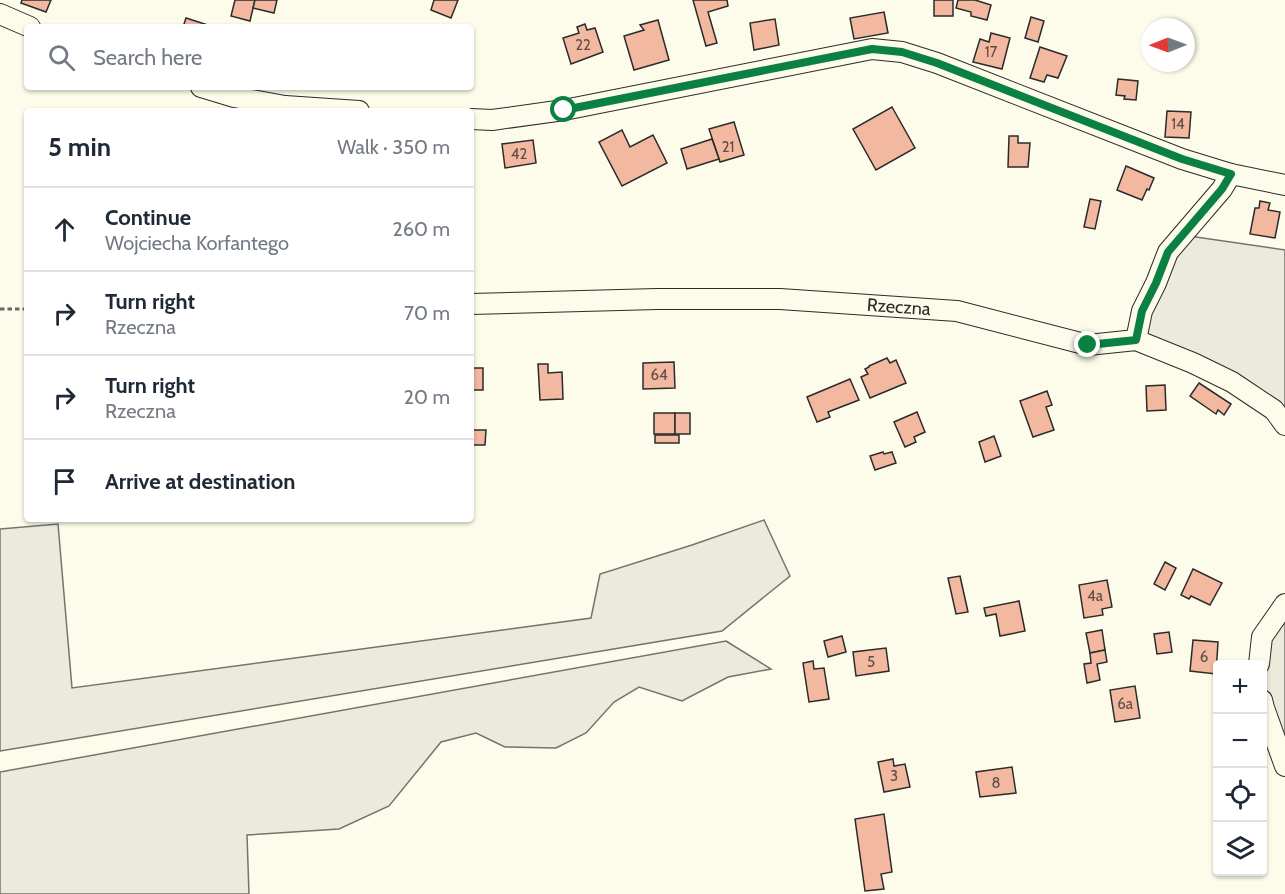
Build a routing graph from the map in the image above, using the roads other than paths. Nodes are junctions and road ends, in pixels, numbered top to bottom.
1 (0, 14) edge
2 (24, 24) edge
3 (211, 90) edge
4 (315, 108) edge
5 (474, 119) edge
6 (1231, 174) junction
7 (1285, 185) edge
8 (474, 304) edge
9 (1136, 340) junction
10 (1285, 425) edge
11 (1285, 604) edge
12 (1260, 660) edge
13 (1266, 714) edge
14 (1285, 766) edge

1 - 2 street
3 - 4 street
5 - 6 street
6 - 7 street
6 - 9 street
8 - 9 street, Rzeczna
9 - 10 street, Rzeczna
11 - 12 street
13 - 14 street

